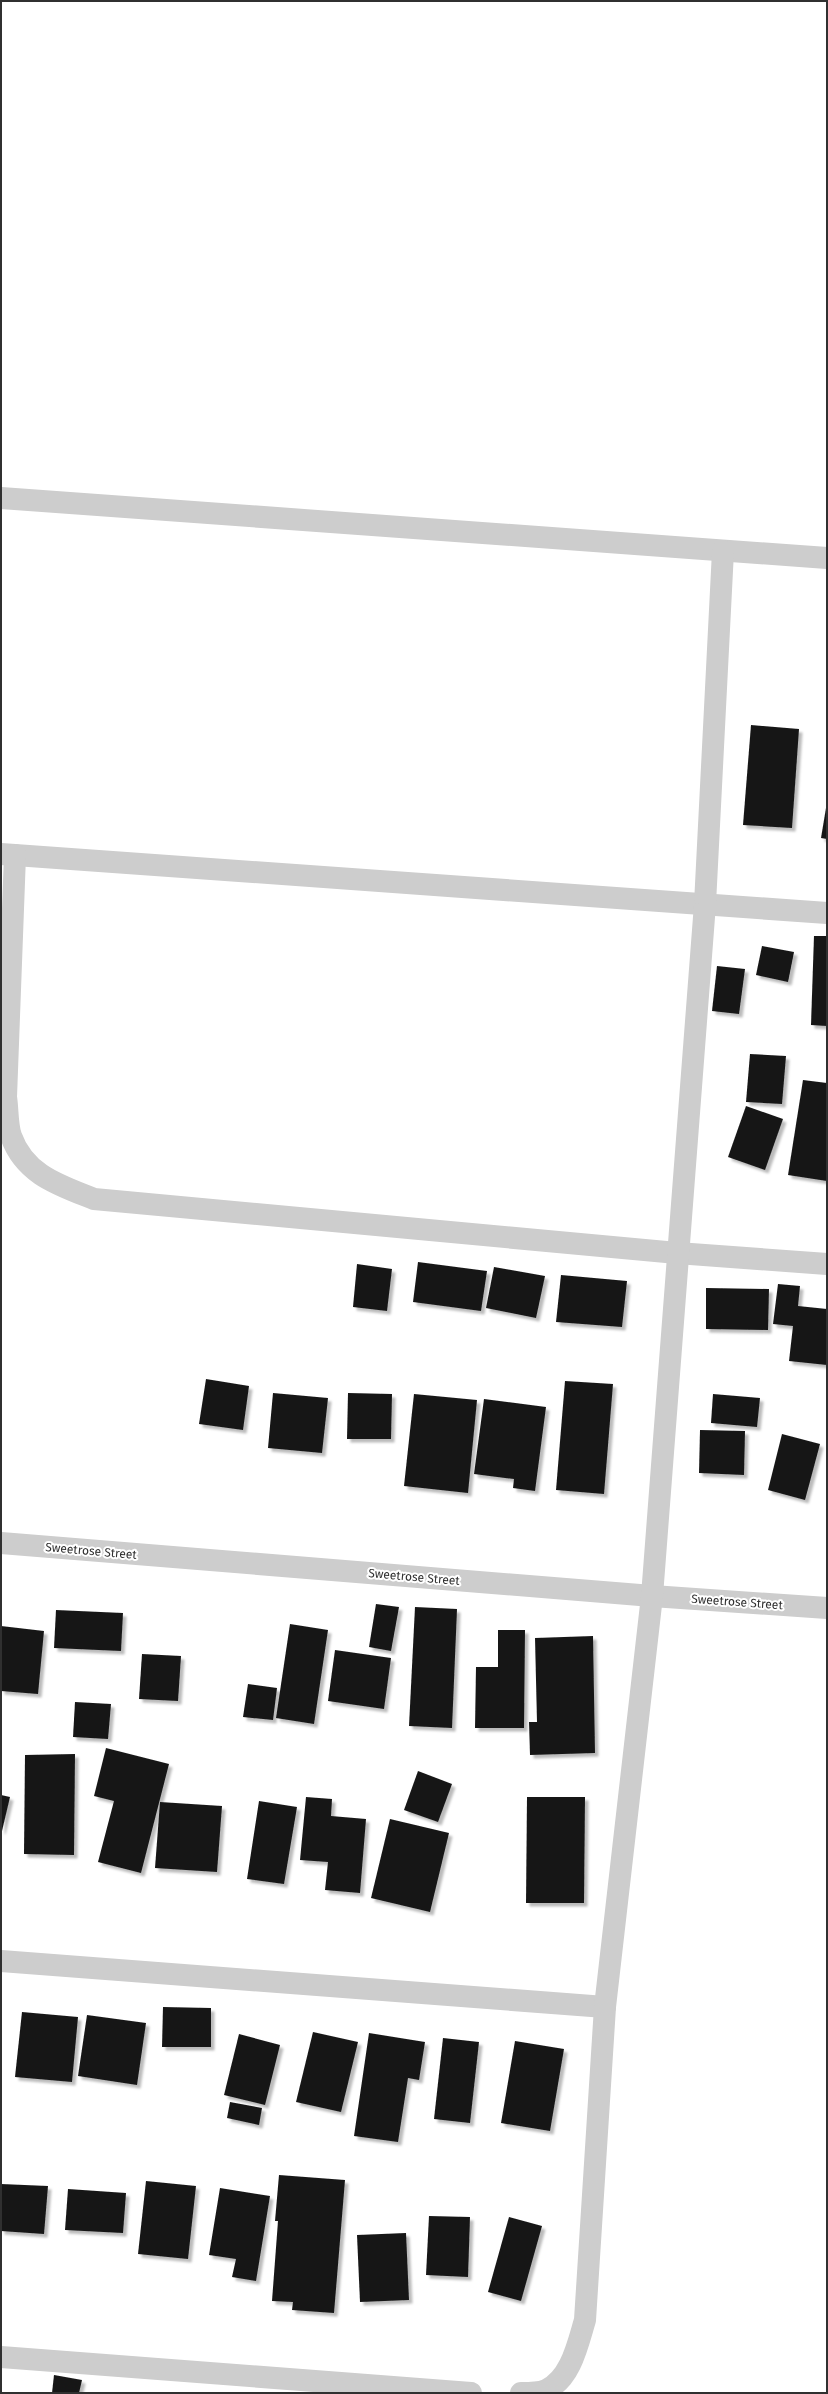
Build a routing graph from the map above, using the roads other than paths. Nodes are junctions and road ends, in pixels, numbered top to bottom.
1 (1, 498) edge
2 (723, 551) junction
3 (827, 558) edge
4 (8, 854) edge
5 (705, 904) junction
6 (827, 913) edge
7 (676, 1253) junction
8 (827, 1264) edge
9 (1, 1543) edge
10 (652, 1596) junction
11 (827, 1608) edge
12 (1, 1960) edge
13 (605, 2007) junction
14 (1, 2357) edge
15 (471, 2393) edge
16 (521, 2393) edge

1 - 2 street
2 - 3 street
2 - 5 street
4 - 5 street
4 - 7 street
5 - 6 street
5 - 7 street
7 - 8 street
7 - 10 street
9 - 10 street, Sweetrose Street
10 - 11 street, Sweetrose Street
10 - 13 street
12 - 13 street
13 - 16 street
14 - 15 street

